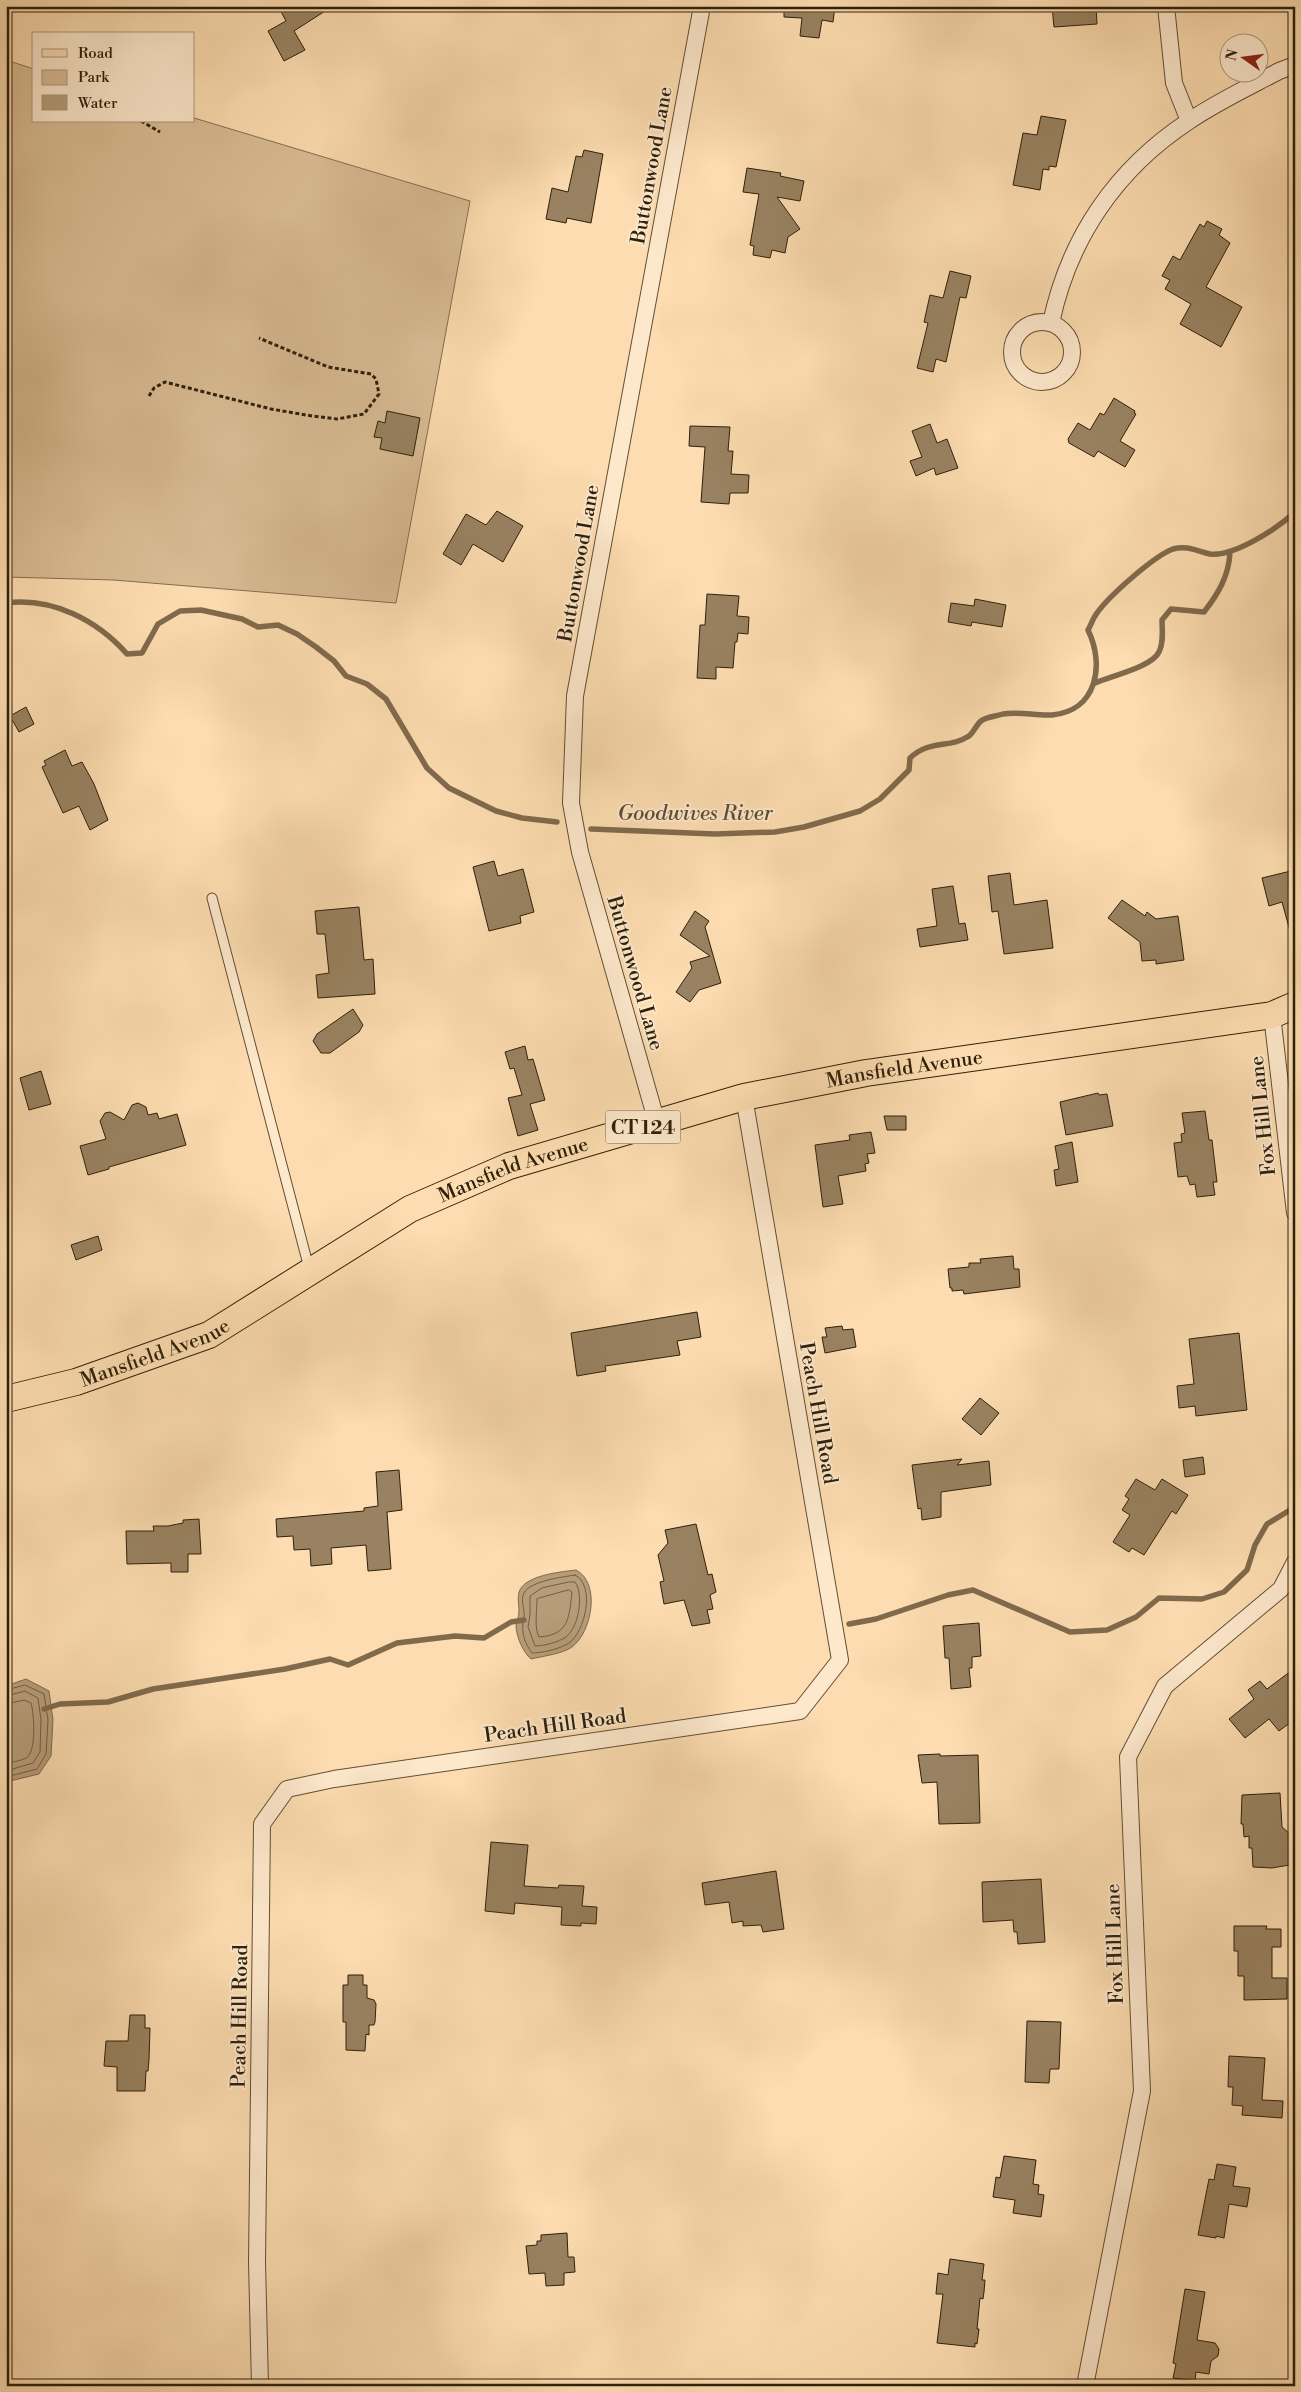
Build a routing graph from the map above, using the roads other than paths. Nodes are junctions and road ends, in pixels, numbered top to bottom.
1 (702, 6) edge
2 (1166, 6) edge
3 (1295, 65) edge
4 (1190, 121) junction
5 (1051, 323) dead end
6 (212, 898) dead end
7 (1284, 1010) edge
8 (744, 1097) junction
9 (657, 1123) junction
10 (1295, 1214) edge
11 (310, 1271) junction
12 (6, 1399) edge
13 (1295, 1562) edge
14 (260, 2386) edge
15 (1085, 2386) edge

1 - 9 street, Buttonwood Lane
2 - 4 street
3 - 4 street
4 - 5 street
6 - 11 lane
7 - 8 main road, Mansfield Avenue / CT 124
7 - 10 street, Fox Hill Lane
8 - 9 main road, Mansfield Avenue / CT 124
8 - 14 street, Peach Hill Road
9 - 11 main road, Mansfield Avenue / CT 124
11 - 12 main road, Mansfield Avenue / CT 124
13 - 15 street, Fox Hill Lane

